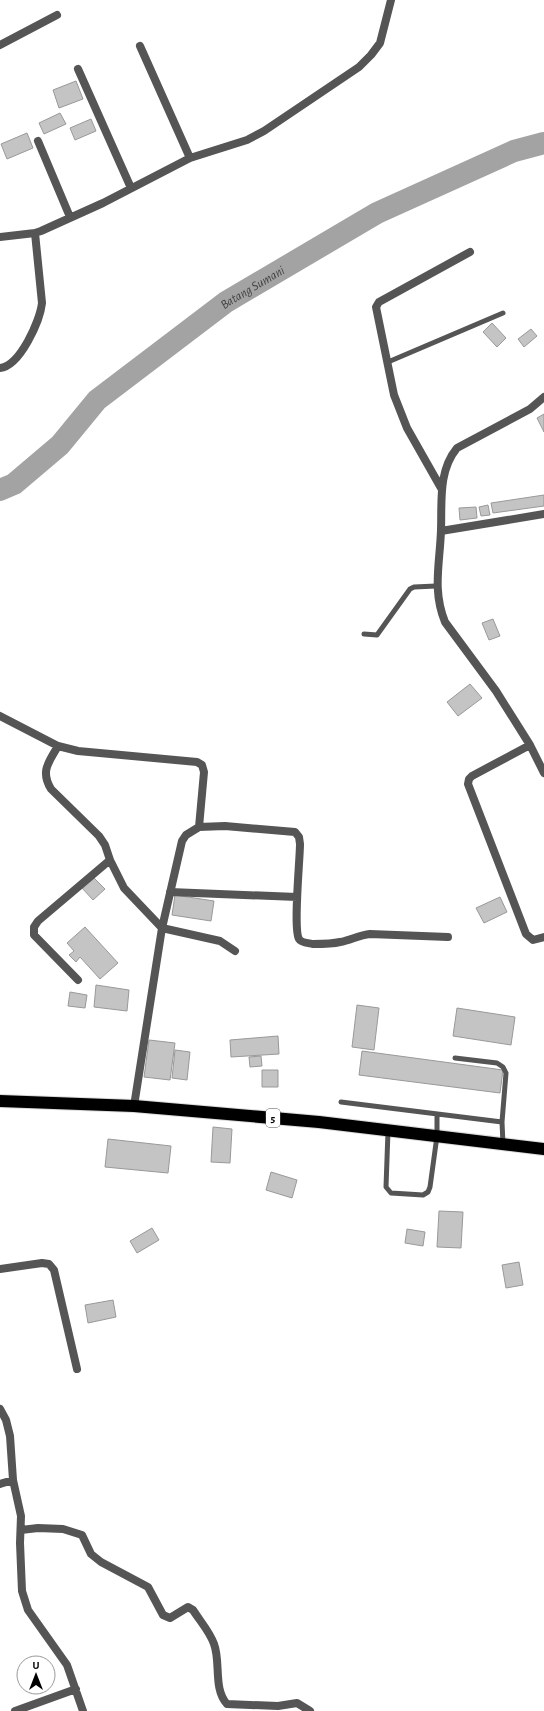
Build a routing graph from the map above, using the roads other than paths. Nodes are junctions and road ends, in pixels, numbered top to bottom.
1 (391, 0) edge
2 (57, 15) dead end
3 (0, 45) edge
4 (140, 46) dead end
5 (78, 69) dead end
6 (38, 141) dead end
7 (190, 158) junction
8 (131, 188) junction
9 (70, 217) junction
10 (35, 233) junction
11 (0, 237) edge
12 (470, 252) dead end
13 (503, 313) dead end
14 (388, 362) junction
15 (0, 368) edge
16 (544, 397) edge
17 (441, 488) junction
18 (544, 514) edge
19 (441, 531) junction
20 (436, 586) junction
21 (364, 634) dead end
22 (0, 716) edge
23 (530, 745) junction
24 (58, 746) junction
25 (544, 773) edge
26 (199, 827) junction
27 (110, 860) junction
28 (170, 892) junction
29 (297, 897) junction
30 (162, 928) junction
31 (544, 937) edge
32 (448, 938) dead end
33 (235, 951) dead end
34 (78, 980) dead end
35 (456, 1058) dead end
36 (0, 1101) edge
37 (341, 1102) dead end
38 (134, 1106) junction
39 (436, 1114) junction
40 (502, 1122) junction
41 (388, 1130) junction
42 (437, 1136) junction
43 (503, 1144) junction
44 (544, 1149) edge
45 (0, 1270) edge
46 (77, 1369) dead end
47 (0, 1409) edge
48 (13, 1480) junction
49 (0, 1484) edge
50 (21, 1530) junction
51 (76, 1689) junction
52 (15, 1711) edge
53 (83, 1711) edge
54 (310, 1711) edge

1 - 7 street
2 - 3 street
4 - 7 street
5 - 8 street
6 - 9 street
7 - 8 street
8 - 9 street
9 - 10 street
10 - 11 street
10 - 15 street
12 - 14 street
13 - 14 lane
14 - 17 street
16 - 17 street
17 - 19 street
18 - 19 street
19 - 20 street
20 - 21 lane
20 - 23 street
22 - 24 street
23 - 25 street
23 - 31 street
24 - 26 street
24 - 27 street
26 - 28 street
26 - 29 street
27 - 30 street
27 - 34 street
28 - 29 street
28 - 30 street
29 - 32 street
30 - 33 street
30 - 38 street
35 - 40 lane
36 - 38 highway, 5
37 - 39 lane
38 - 41 highway, 5
39 - 40 lane
39 - 42 lane
40 - 43 lane
41 - 42 highway, 5
41 - 42 lane
42 - 43 highway, 5
43 - 44 highway, 5
45 - 46 street
47 - 48 street
48 - 49 street
48 - 50 street
50 - 51 street
50 - 54 street
51 - 52 street
51 - 53 street

